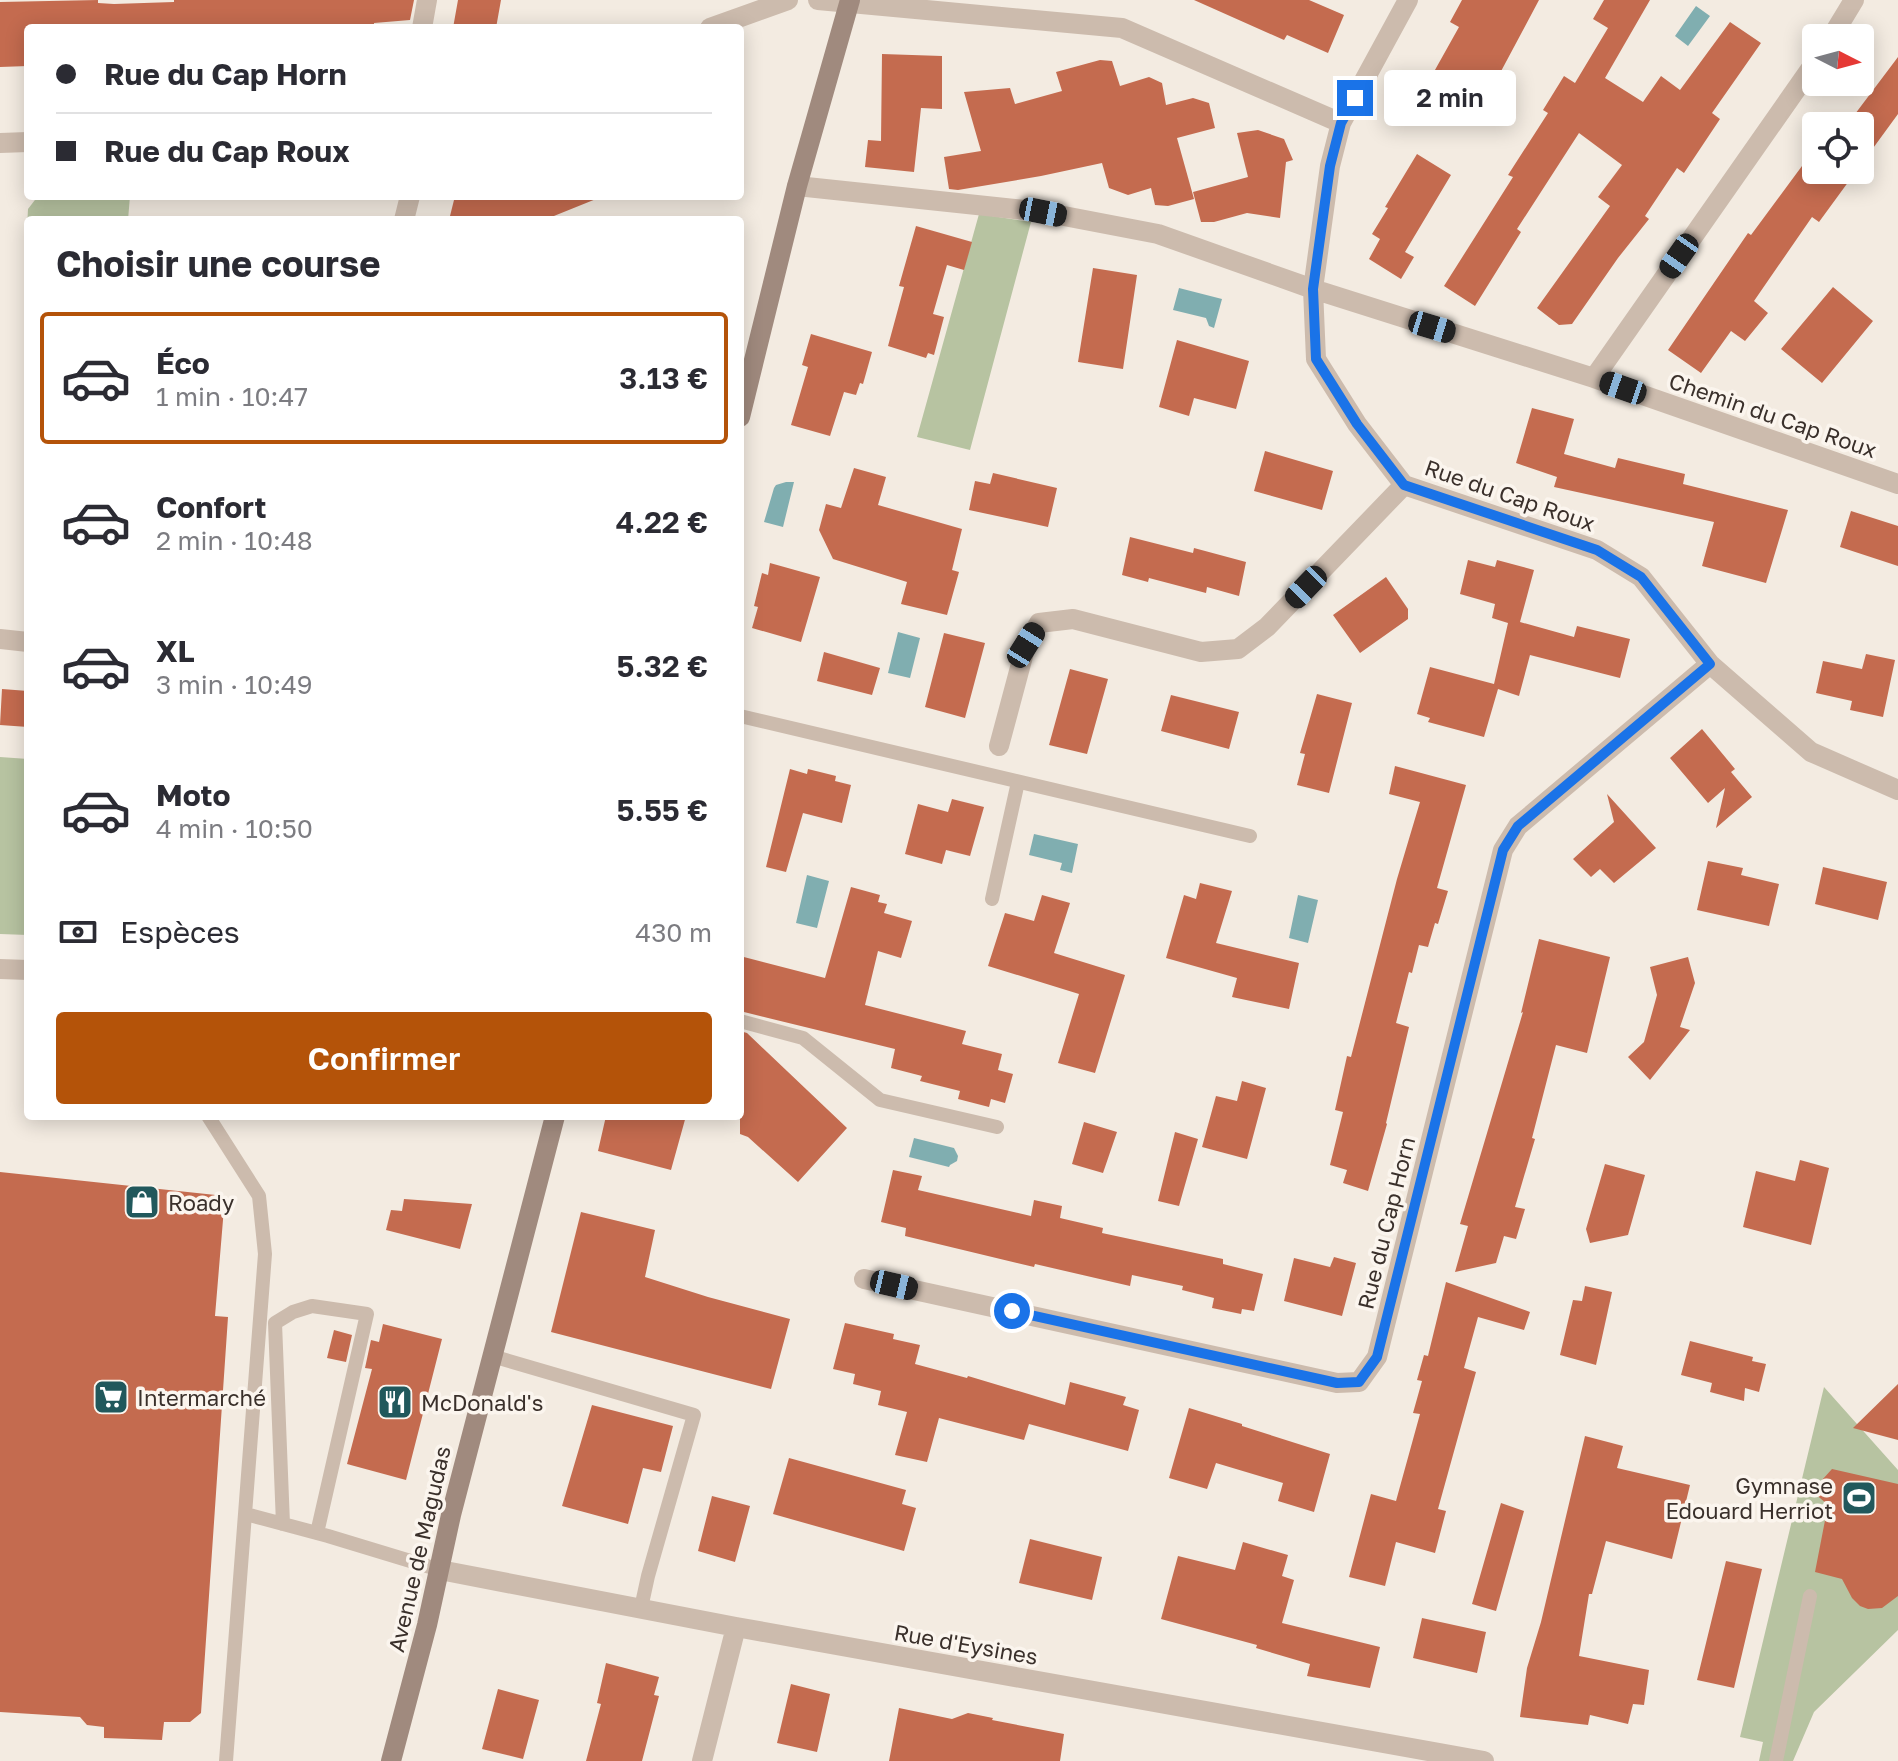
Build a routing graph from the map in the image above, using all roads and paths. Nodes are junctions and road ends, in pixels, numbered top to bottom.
1 (427, 0) edge
2 (788, 0) edge
3 (818, 0) edge
4 (1408, 0) edge
5 (1854, 0) edge
6 (849, 2) edge
7 (423, 24) edge
8 (721, 24) edge
9 (1839, 24) edge
10 (1802, 81) edge
11 (1341, 123) junction
12 (24, 142) edge
13 (0, 143) edge
14 (797, 186) junction
15 (1313, 289) junction
16 (1594, 378) junction
17 (744, 401) edge
18 (1898, 484) edge
19 (1404, 485) junction
20 (0, 639) edge
21 (24, 642) edge
22 (1710, 664) junction
23 (744, 717) edge
24 (999, 746) dead end
25 (1018, 782) junction
26 (1898, 790) edge
27 (1250, 836) dead end
28 (992, 899) dead end
29 (0, 969) edge
30 (24, 970) edge
31 (744, 1022) edge
32 (211, 1120) edge
33 (554, 1120) edge
34 (997, 1127) dead end
35 (864, 1279) dead end
36 (492, 1356) junction
37 (246, 1514) junction
38 (283, 1524) junction
39 (317, 1533) junction
40 (440, 1570) junction
41 (1810, 1596) dead end
42 (641, 1608) junction
43 (736, 1627) junction
44 (226, 1761) edge
45 (391, 1761) edge
46 (702, 1761) edge
47 (1484, 1761) edge
48 (1776, 1761) edge

1 - 7 street
2 - 8 street
3 - 6 street
4 - 11 street, Rue du Cap Roux
5 - 9 street
6 - 11 street
6 - 14 main road
10 - 16 street
11 - 15 street, Rue du Cap Roux
12 - 13 street
14 - 15 street, Chemin du Cap Roux
14 - 17 main road
15 - 16 street, Chemin du Cap Roux
15 - 19 street, Rue du Cap Roux
16 - 18 street, Chemin du Cap Roux
19 - 22 street, Rue du Cap Roux
19 - 24 street
20 - 21 street
22 - 26 street, Rue du Cap Roux
22 - 35 street, Rue du Cap Horn
23 - 25 lane
25 - 27 lane
25 - 28 lane
29 - 30 street
31 - 34 lane
32 - 37 lane
33 - 36 main road, Avenue de Magudas
36 - 40 main road, Avenue de Magudas
36 - 42 lane
37 - 38 lane
37 - 44 lane
38 - 39 lane
38 - 39 lane
39 - 40 lane
40 - 42 street, Rue d'Eysines
40 - 45 main road, Avenue de Magudas
41 - 48 lane
42 - 43 street, Rue d'Eysines
43 - 46 street
43 - 47 street, Rue d'Eysines

